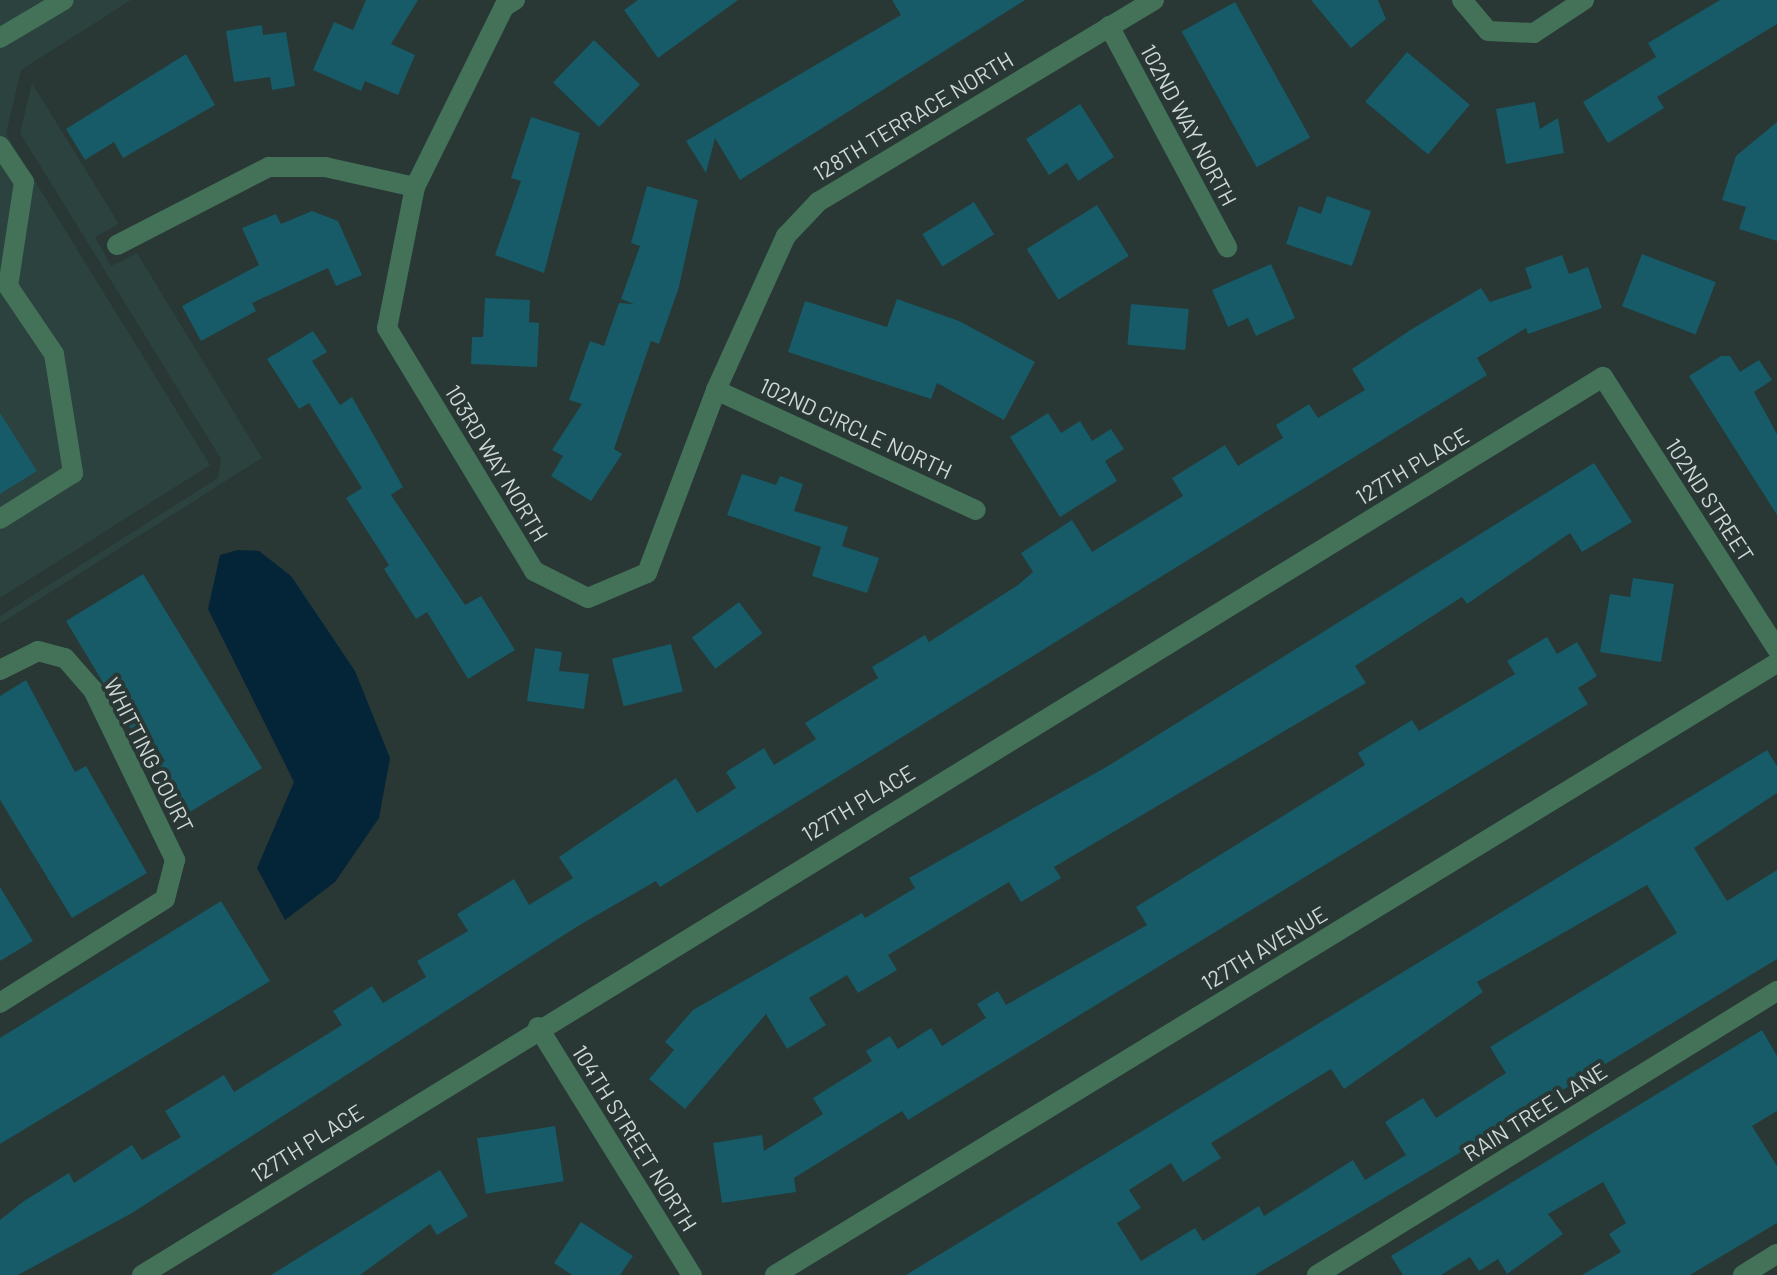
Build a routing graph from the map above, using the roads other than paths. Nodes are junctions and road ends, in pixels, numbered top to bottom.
1 (64, 0) edge
2 (515, 0) edge
3 (1154, 0) edge
4 (1462, 0) edge
5 (1584, 0) edge
6 (1109, 26) junction
7 (0, 38) edge
8 (0, 146) edge
9 (415, 187) junction
10 (117, 245) dead end
11 (1227, 247) dead end
12 (1603, 377) joint
13 (716, 390) junction
14 (976, 510) dead end
15 (0, 519) edge
16 (588, 598) joint
17 (1777, 649) edge
18 (1777, 663) edge
19 (0, 670) edge
20 (1777, 991) edge
21 (0, 1003) edge
22 (538, 1027) junction
23 (1777, 1254) edge
24 (142, 1275) edge
25 (692, 1275) edge
26 (775, 1275) edge
27 (1317, 1275) edge
28 (1743, 1275) edge

1 - 7 street
2 - 9 street
3 - 6 street, 128TH TERRACE NORTH
4 - 5 street
6 - 11 street, 102ND WAY NORTH
6 - 13 street, 128TH TERRACE NORTH
8 - 15 street
9 - 10 street
9 - 16 street, 103RD WAY NORTH
12 - 17 street, 102ND STREET
12 - 22 street, 127TH PLACE
13 - 14 street, 102ND CIRCLE NORTH
13 - 16 street, 128TH TERRACE NORTH
18 - 26 street, 127TH AVENUE
19 - 21 street, WHITTING COURT
20 - 27 street, RAIN TREE LANE
22 - 24 street, 127TH PLACE
22 - 25 street, 104TH STREET NORTH
23 - 28 street

